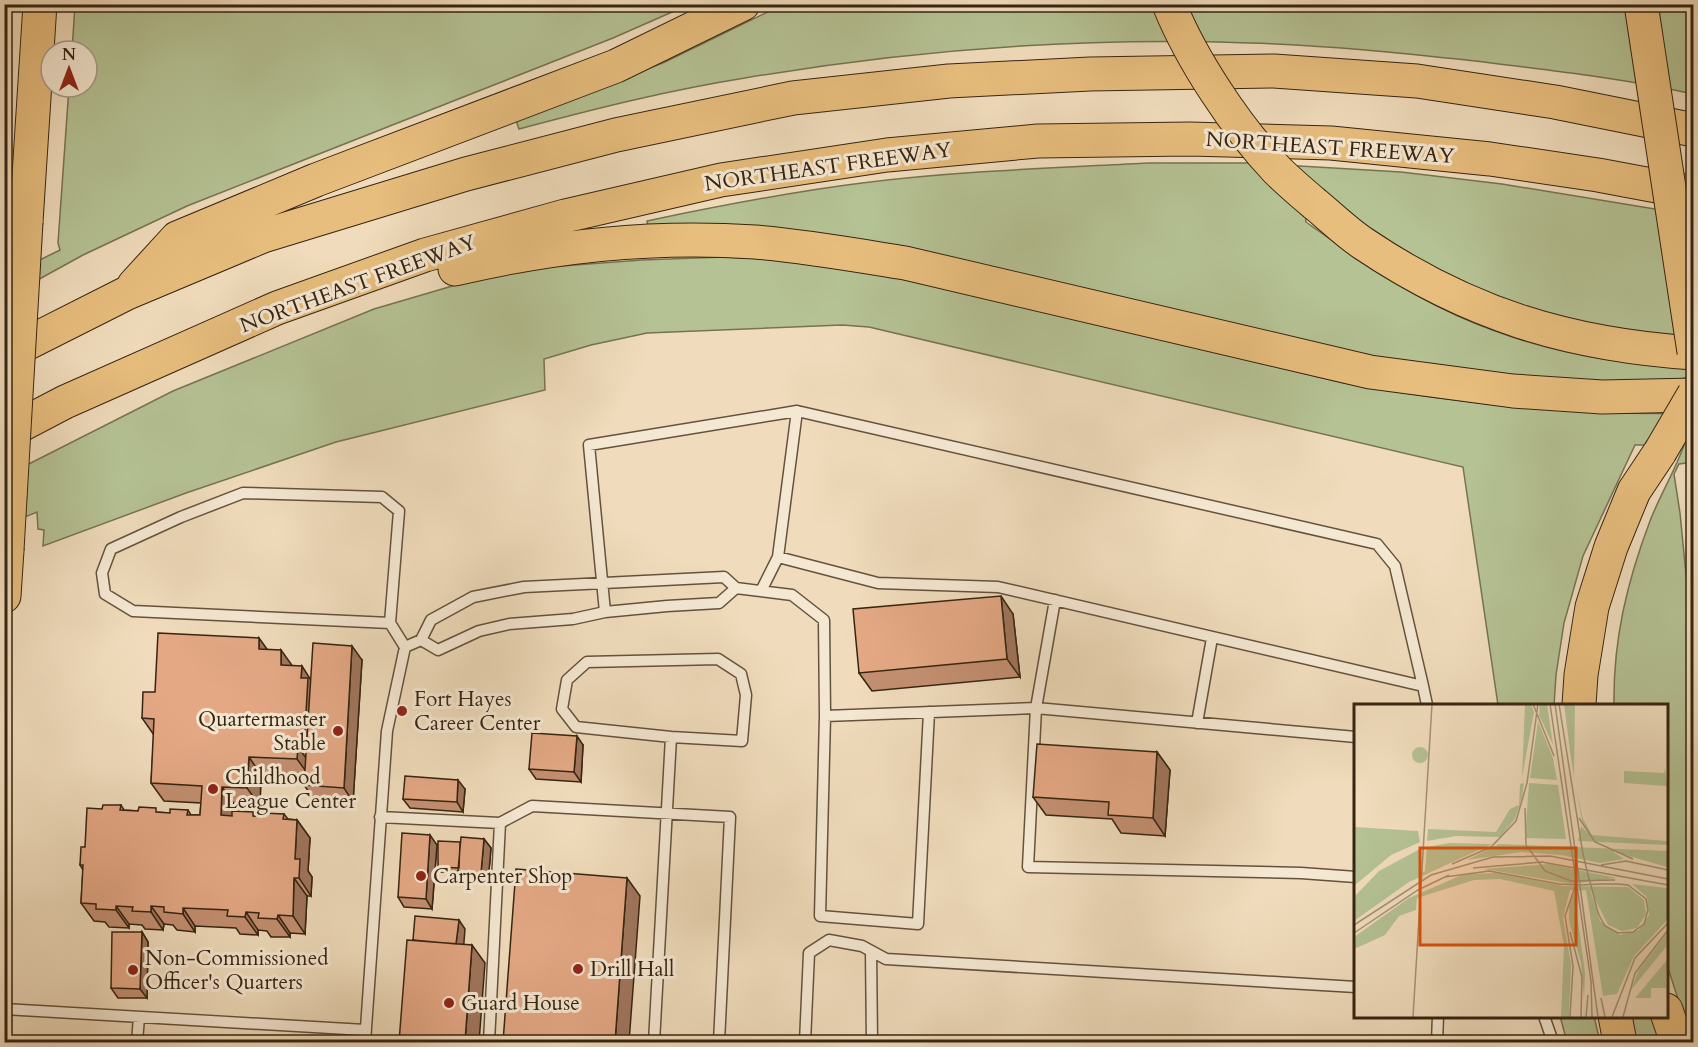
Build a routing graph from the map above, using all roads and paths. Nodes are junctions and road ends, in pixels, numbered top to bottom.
1 (743, 4) edge
2 (1168, 4) edge
3 (1641, 4) edge
4 (40, 6) edge
5 (1694, 130) edge
6 (1694, 194) edge
7 (127, 293) junction
8 (277, 308) junction
9 (1694, 352) edge
10 (4, 355) edge
11 (1694, 395) edge
12 (797, 411) junction
13 (4, 434) edge
14 (1660, 452) junction
15 (778, 556) junction
16 (604, 583) junction
17 (736, 588) junction
18 (761, 591) junction
19 (4, 596) edge
20 (1055, 600) junction
21 (606, 612) junction
22 (390, 623) junction
23 (1212, 638) junction
24 (421, 640) junction
25 (405, 647) junction
26 (1423, 686) junction
27 (1427, 704) edge
28 (1579, 704) edge
29 (1601, 704) edge
30 (1036, 708) junction
31 (930, 712) junction
32 (825, 716) junction
33 (1197, 723) junction
34 (671, 737) junction
35 (1354, 737) edge
36 (667, 813) junction
37 (380, 817) junction
38 (500, 823) junction
39 (1354, 877) edge
40 (871, 951) junction
41 (1354, 987) edge
42 (4, 1009) edge
43 (1668, 1016) edge
44 (139, 1017) junction
45 (1438, 1017) edge
46 (1544, 1017) edge
47 (1615, 1017) edge
48 (365, 1030) junction
49 (137, 1042) edge
50 (365, 1042) edge
51 (489, 1042) edge
52 (654, 1042) edge
53 (719, 1042) edge
54 (805, 1042) edge
55 (872, 1042) edge
56 (1437, 1042) edge
57 (1553, 1042) edge
58 (1620, 1042) edge
59 (1677, 1042) edge

1 - 7 main road
2 - 9 main road, bridge
3 - 9 main road, bridge
4 - 19 main road, bridge
5 - 7 main road
6 - 8 main road, NORTHEAST FREEWAY
7 - 10 main road
8 - 11 main road
8 - 13 main road, NORTHEAST FREEWAY
11 - 14 main road, bridge
12 - 15 lane
12 - 16 lane
12 - 26 lane
14 - 28 main road
14 - 29 main road
15 - 18 lane
15 - 20 lane
16 - 17 lane
16 - 21 lane
16 - 24 lane
17 - 18 lane
17 - 21 lane
18 - 32 lane
20 - 23 lane
20 - 30 lane
21 - 24 lane
22 - 22 lane
22 - 25 lane
23 - 26 lane
23 - 33 lane
24 - 25 lane
25 - 37 lane
26 - 27 lane
30 - 31 lane
30 - 33 lane
30 - 39 lane
31 - 32 lane
31 - 32 lane
33 - 35 lane
34 - 34 lane
34 - 36 lane
36 - 38 lane
36 - 52 lane
36 - 53 lane
37 - 38 lane
37 - 48 lane
38 - 51 lane
40 - 41 lane
40 - 54 lane
40 - 55 lane
42 - 44 lane
43 - 59 main road
44 - 48 lane
44 - 49 lane
45 - 56 lane
46 - 57 lane
47 - 58 main road
48 - 50 lane

